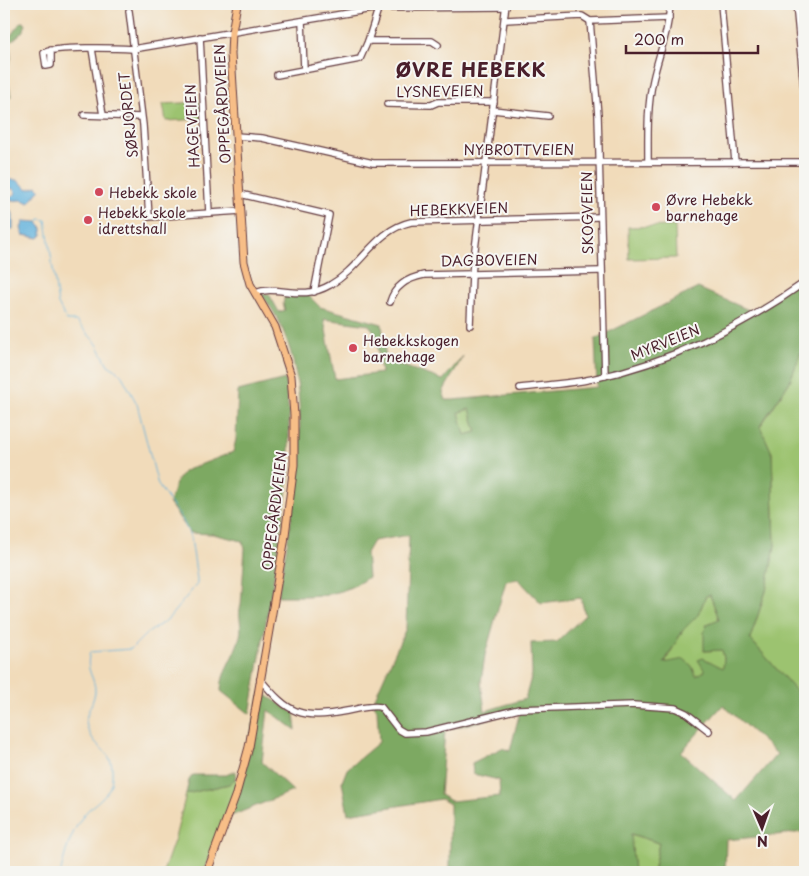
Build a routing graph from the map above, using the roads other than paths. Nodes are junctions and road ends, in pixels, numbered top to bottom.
1 (237, 4) edge
2 (670, 4) edge
3 (721, 4) edge
4 (796, 4) edge
5 (506, 5) edge
6 (379, 6) edge
7 (129, 11) dead end
8 (669, 18) junction
9 (505, 20) junction
10 (302, 21) junction
11 (590, 21) junction
12 (232, 32) junction
13 (200, 37) junction
14 (368, 41) junction
15 (438, 45) dead end
16 (92, 49) junction
17 (133, 49) junction
18 (51, 50) dead end
19 (304, 69) junction
20 (277, 75) dead end
21 (805, 100) edge
22 (494, 102) junction
23 (387, 104) dead end
24 (493, 110) junction
25 (84, 115) dead end
26 (103, 115) junction
27 (548, 116) dead end
28 (142, 117) junction
29 (236, 136) junction
30 (599, 161) junction
31 (486, 162) junction
32 (648, 162) junction
33 (735, 162) junction
34 (805, 162) edge
35 (240, 194) junction
36 (241, 211) junction
37 (209, 213) junction
38 (600, 218) junction
39 (479, 220) junction
40 (600, 271) junction
41 (472, 273) junction
42 (805, 282) edge
43 (314, 292) junction
44 (255, 293) junction
45 (390, 302) dead end
46 (470, 325) dead end
47 (604, 376) junction
48 (520, 388) dead end
49 (260, 679) junction
50 (710, 731) dead end
51 (207, 872) edge

1 - 12 main road, OPPEGÅRDVEIEN
2 - 8 street
3 - 33 street
4 - 21 street
5 - 6 street
5 - 9 street, LYSNEVEIEN
6 - 10 street
6 - 14 street
7 - 17 street, SØRJORDET
8 - 11 street
8 - 32 street
9 - 11 street
9 - 22 street, LYSNEVEIEN
10 - 12 street
10 - 19 street
11 - 30 street, SKOGVEIEN
12 - 13 street
12 - 29 main road, OPPEGÅRDVEIEN
13 - 17 street
13 - 37 street, HAGEVEIEN
14 - 15 street
14 - 19 street
16 - 17 street
16 - 18 street
16 - 26 street
17 - 28 street, SØRJORDET
19 - 20 street
22 - 23 street, LYSNEVEIEN
22 - 24 street, LYSNEVEIEN
24 - 27 street, LYSNEVEIEN
24 - 31 street, LYSNEVEIEN
25 - 26 street
26 - 28 street
28 - 37 street, SØRJORDET
29 - 31 street, NYBROTTVEIEN
29 - 35 main road, OPPEGÅRDVEIEN
30 - 31 street, NYBROTTVEIEN
30 - 32 street, NYBROTTVEIEN
30 - 38 street, SKOGVEIEN
31 - 39 street, LYSNEVEIEN
32 - 33 street, NYBROTTVEIEN
33 - 34 street, NYBROTTVEIEN
35 - 36 main road, OPPEGÅRDVEIEN
35 - 43 street
36 - 37 street
36 - 44 main road, OPPEGÅRDVEIEN
38 - 39 street, HEBEKKVEIEN
38 - 40 street, SKOGVEIEN
39 - 41 street, LYSNEVEIEN
39 - 43 street, HEBEKKVEIEN
40 - 41 street, DAGBOVEIEN
40 - 47 street, SKOGVEIEN
41 - 45 street, DAGBOVEIEN
41 - 46 street, LYSNEVEIEN
42 - 47 street, MYRVEIEN
43 - 44 street, HEBEKKVEIEN
44 - 49 main road, OPPEGÅRDVEIEN
47 - 48 street, MYRVEIEN
49 - 50 street
49 - 51 main road, OPPEGÅRDVEIEN

